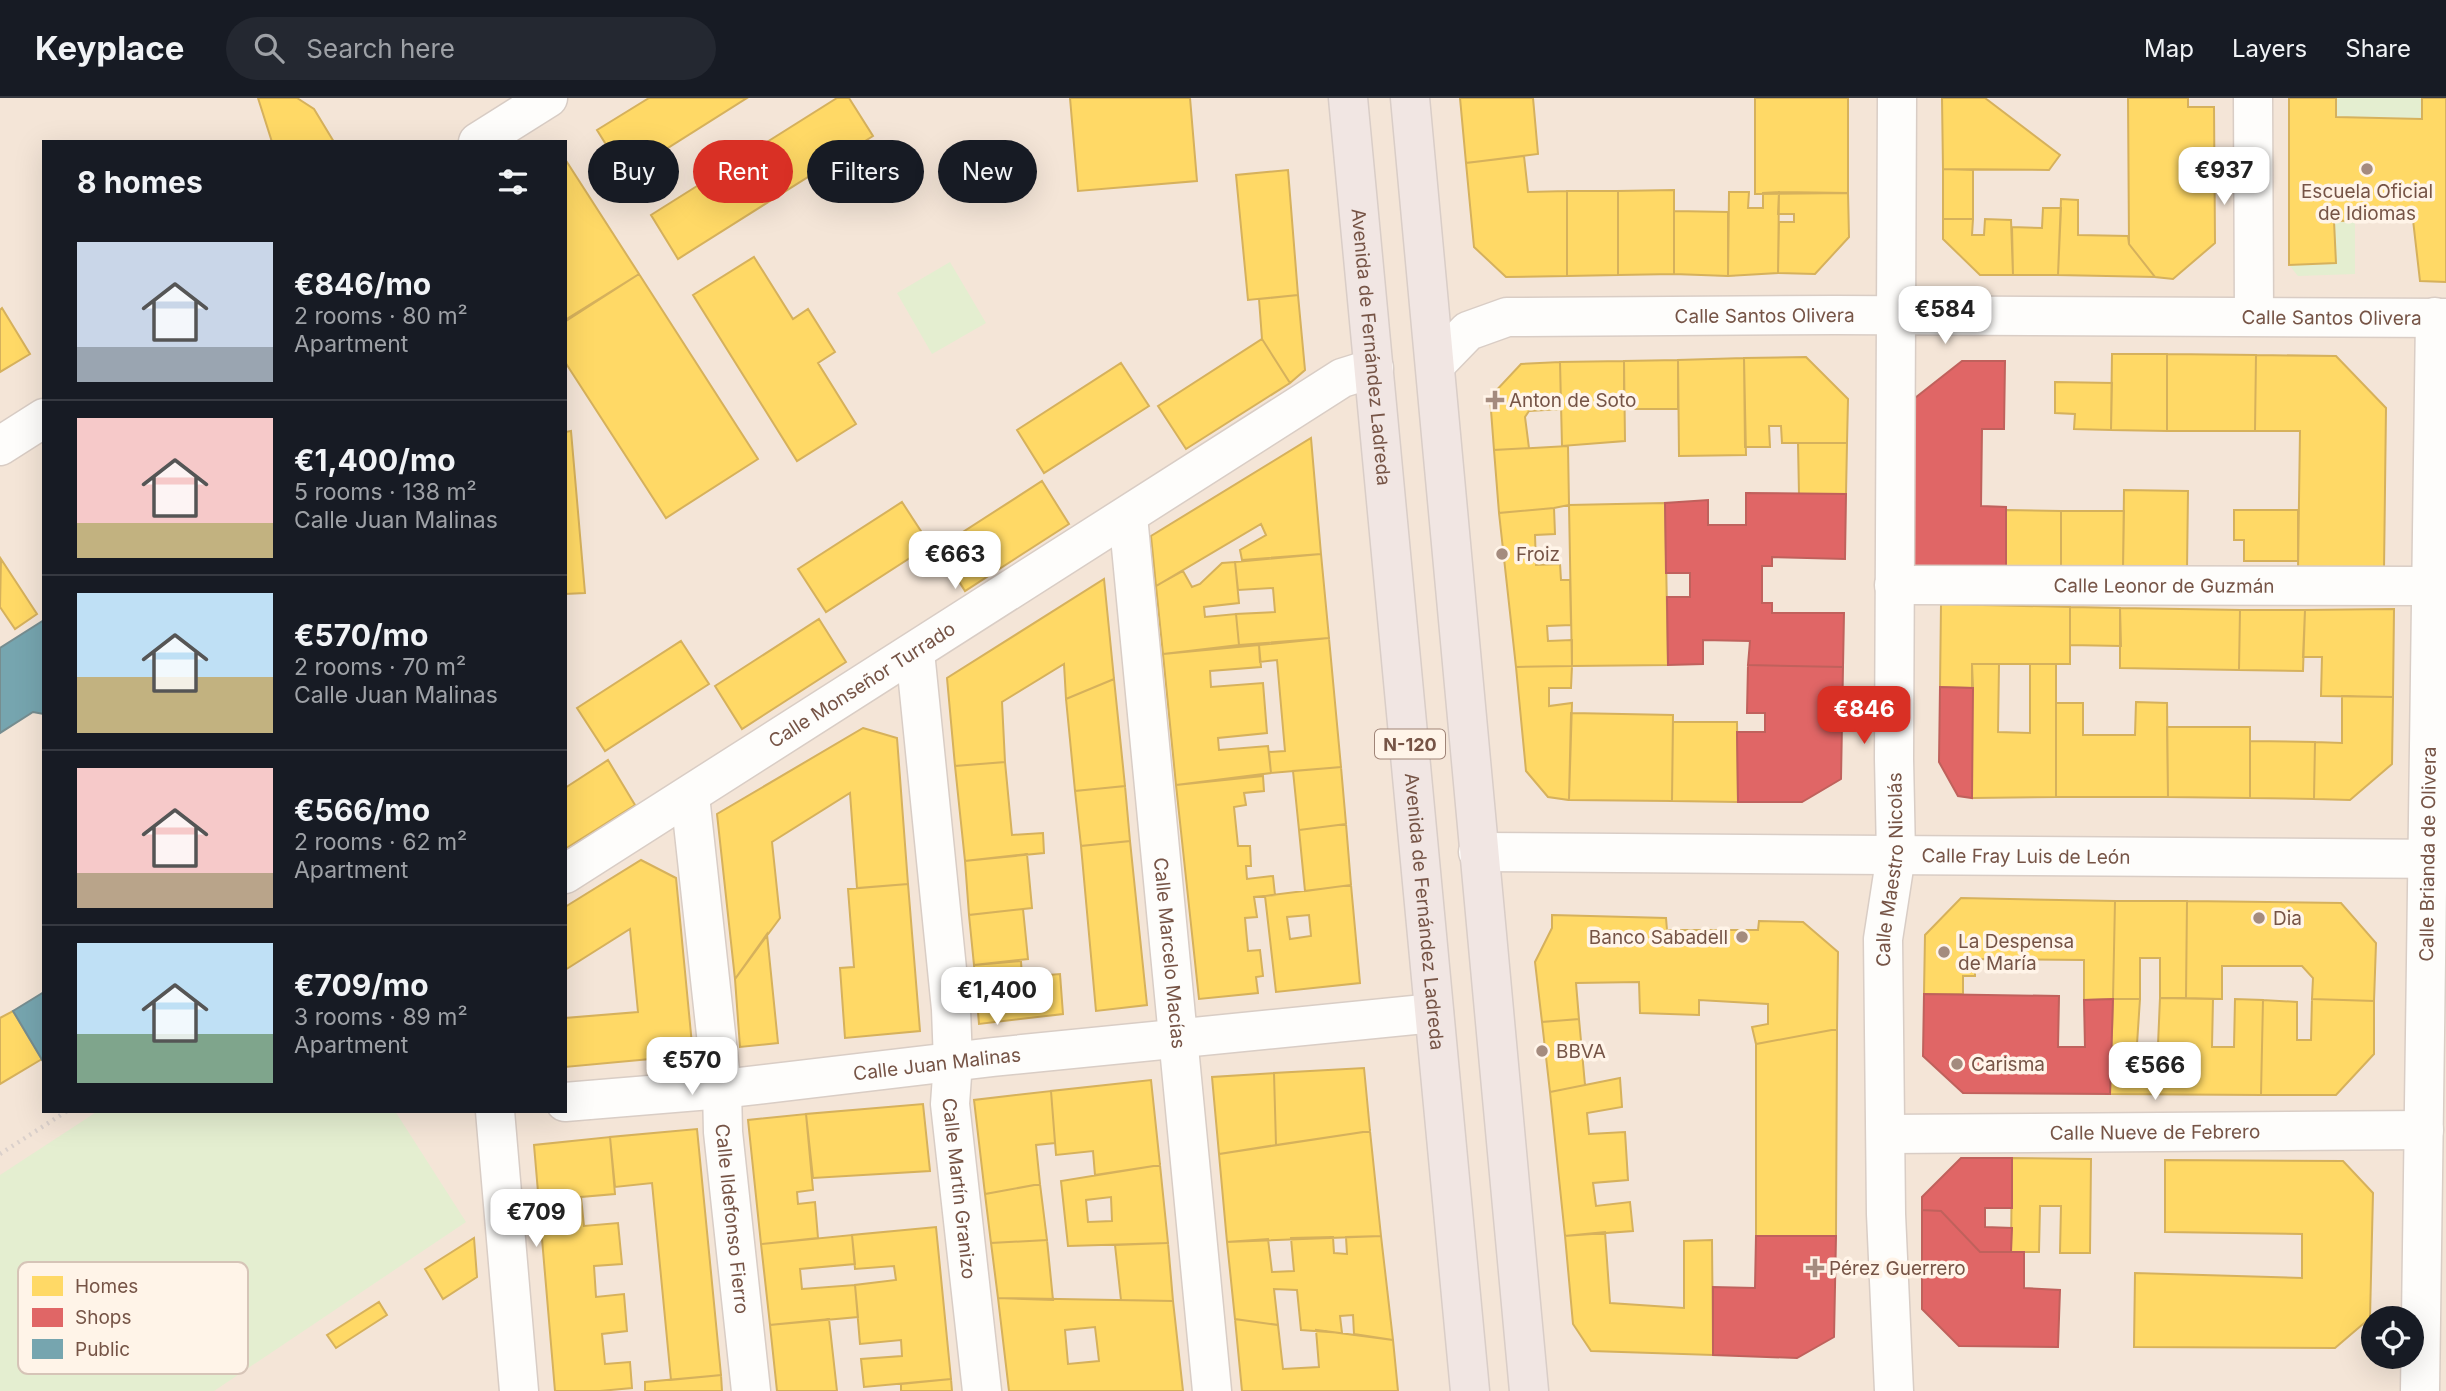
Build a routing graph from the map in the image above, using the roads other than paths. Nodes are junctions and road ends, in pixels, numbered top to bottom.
1 (548, 98) edge
2 (1348, 98) edge
3 (1410, 98) edge
4 (1897, 98) edge
5 (2253, 98) edge
6 (481, 140) edge
7 (2254, 316) junction
8 (1898, 317) junction
9 (2441, 318) edge
10 (1436, 364) junction
11 (1374, 368) junction
12 (42, 419) edge
13 (0, 446) edge
14 (1128, 516) junction
15 (1894, 585) junction
16 (2431, 586) junction
17 (915, 652) junction
18 (690, 796) junction
19 (1478, 852) junction
20 (1896, 855) junction
21 (2437, 859) edge
22 (567, 873) edge
23 (1434, 1013) junction
24 (1178, 1038) junction
25 (953, 1062) junction
26 (722, 1089) junction
27 (567, 1102) edge
28 (495, 1113) edge
29 (2424, 1130) junction
30 (1887, 1134) junction
31 (519, 1391) edge
32 (751, 1391) edge
33 (982, 1391) edge
34 (1213, 1391) edge
35 (1470, 1391) edge
36 (1529, 1391) edge
37 (1894, 1391) edge
38 (2420, 1391) edge

1 - 6 street
2 - 11 highway, Avenida de Fernández Ladreda / N-120
3 - 10 highway, N-120
4 - 8 street, Calle Maestro Nicolás
5 - 7 street
7 - 8 street, Calle Santos Olivera
7 - 9 street, Calle Santos Olivera
8 - 10 street, Calle Santos Olivera
8 - 15 street, Calle Maestro Nicolás
9 - 16 street, Calle Brianda de Olivera
10 - 19 highway, N-120
11 - 14 street, Calle Monseñor Turrado
11 - 23 highway, Avenida de Fernández Ladreda / N-120
12 - 13 street
14 - 17 street, Calle Monseñor Turrado
14 - 24 street, Calle Marcelo Macías
15 - 16 street, Calle Leonor de Guzmán
15 - 20 street, Calle Maestro Nicolás
16 - 21 street, Calle Brianda de Olivera
17 - 18 street, Calle Monseñor Turrado
17 - 25 street, Calle Martín Granizo
18 - 22 street, Calle Monseñor Turrado
18 - 26 street, Calle Ildefonso Fierro
19 - 20 street, Calle Fray Luis de León
19 - 36 highway, N-120
20 - 21 street, Calle Fray Luis de León
20 - 30 street, Calle Maestro Nicolás
21 - 29 street, Calle Brianda de Olivera
23 - 24 street, Calle Juan Malinas
23 - 35 highway, Avenida de Fernández Ladreda / N-120
24 - 25 street, Calle Juan Malinas
24 - 34 street, Calle Marcelo Macías
25 - 26 street, Calle Juan Malinas
25 - 33 street, Calle Martín Granizo
26 - 27 street, Calle Juan Malinas
26 - 32 street, Calle Ildefonso Fierro
28 - 31 street
29 - 30 street, Calle Nueve de Febrero
29 - 38 street, Calle Brianda de Olivera
30 - 37 street, Calle Maestro Nicolás

